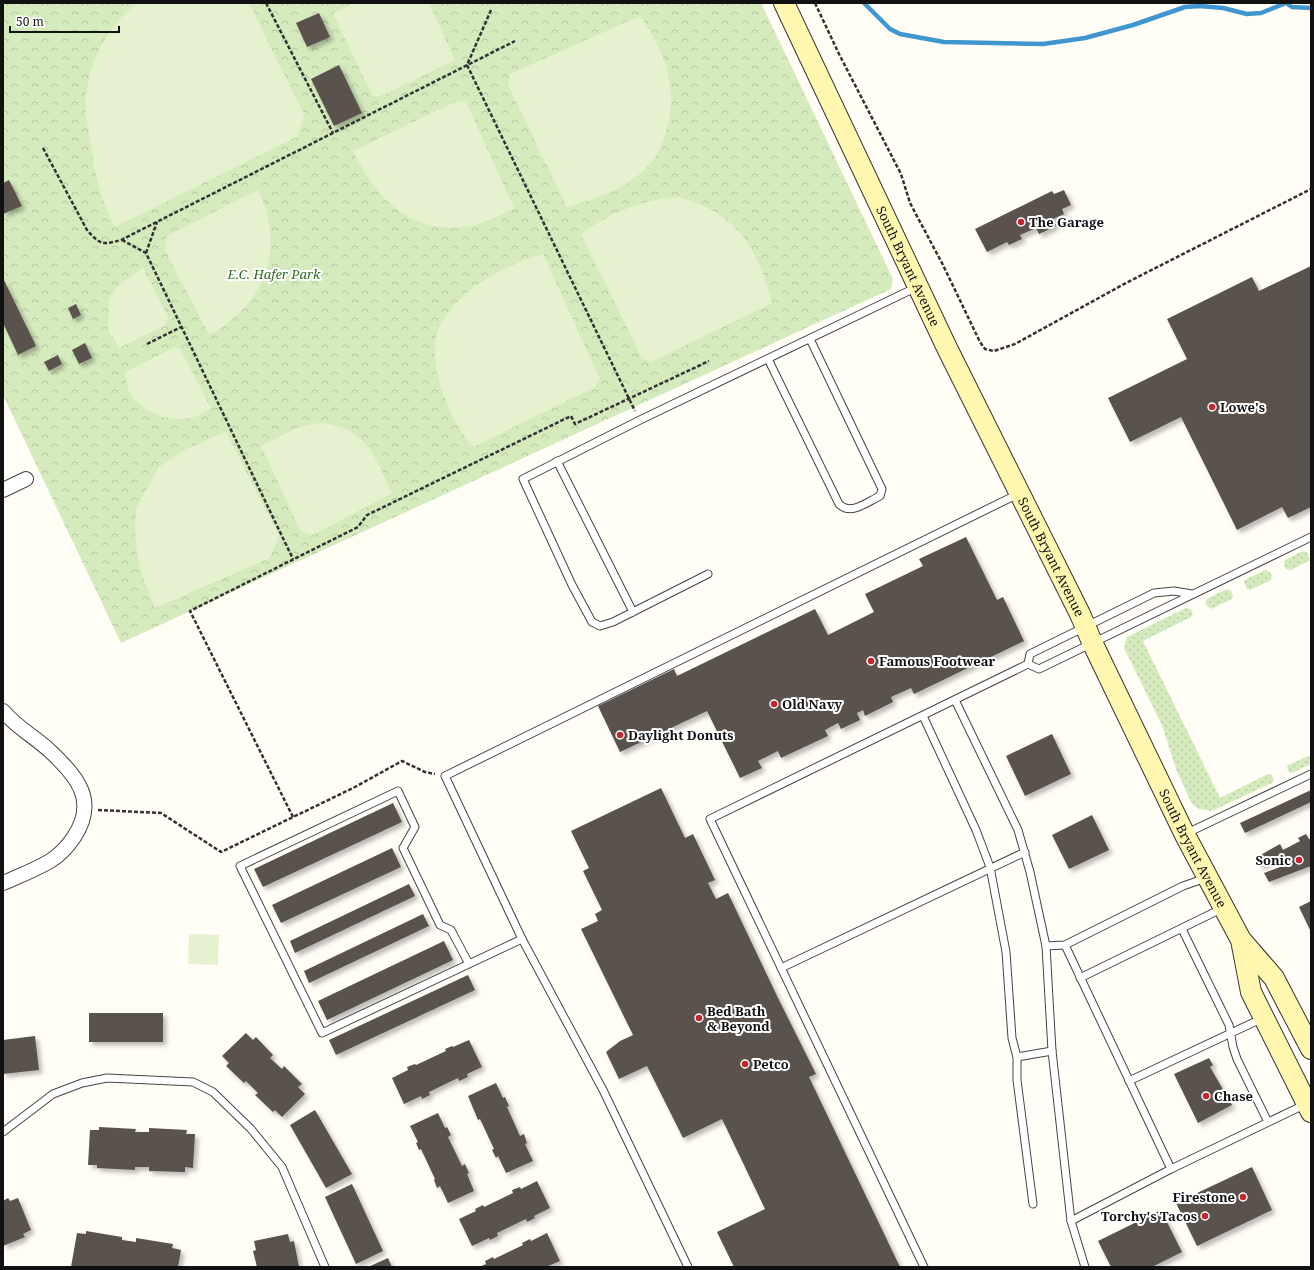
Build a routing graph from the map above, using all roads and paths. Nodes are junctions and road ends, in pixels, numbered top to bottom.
1 (266, 3) edge
2 (784, 3) edge
3 (815, 3) edge
4 (491, 10) dead end
5 (516, 41) dead end
6 (467, 65) junction
7 (333, 133) junction
8 (43, 148) dead end
9 (1311, 189) edge
10 (157, 222) junction
11 (121, 240) junction
12 (146, 253) junction
13 (918, 287) junction
14 (181, 327) junction
15 (810, 339) junction
16 (147, 344) dead end
17 (768, 359) junction
18 (709, 360) dead end
19 (628, 400) junction
20 (557, 461) junction
21 (26, 479) dead end
22 (3, 490) edge
23 (1020, 492) junction
24 (1311, 537) edge
25 (293, 560) junction
26 (708, 574) dead end
27 (1192, 594) junction
28 (633, 612) junction
29 (1089, 635) junction
30 (1028, 664) junction
31 (955, 700) junction
32 (3, 711) edge
33 (923, 716) junction
34 (1311, 774) edge
35 (445, 776) junction
36 (86, 810) junction
37 (293, 817) junction
38 (1185, 835) junction
39 (1025, 852) junction
40 (990, 867) junction
41 (1207, 878) junction
42 (3, 883) edge
43 (1223, 908) junction
44 (1182, 928) junction
45 (522, 939) junction
46 (1241, 940) junction
47 (1065, 945) junction
48 (1046, 946) junction
49 (468, 964) junction
50 (781, 968) junction
51 (1080, 978) junction
52 (1263, 1017) junction
53 (1232, 1032) junction
54 (1311, 1049) edge
55 (1052, 1051) junction
56 (1017, 1057) junction
57 (1129, 1081) junction
58 (1309, 1108) edge
59 (1268, 1122) junction
60 (3, 1132) edge
61 (1171, 1169) junction
62 (1033, 1204) dead end
63 (1071, 1221) junction
64 (325, 1267) edge
65 (688, 1267) edge
66 (924, 1267) edge
67 (1085, 1267) edge

1 - 7 path
2 - 13 main road, South Bryant Avenue
3 - 9 path
4 - 6 path
5 - 6 path
6 - 7 path
6 - 19 path
7 - 10 path
8 - 11 path
10 - 11 path
10 - 12 path
11 - 12 path
12 - 14 path
13 - 15 lane
13 - 23 main road, South Bryant Avenue
14 - 16 path
14 - 25 path
15 - 17 lane
15 - 17 lane
17 - 20 lane
18 - 19 path
19 - 25 path
20 - 28 lane
20 - 28 lane
21 - 22 street
23 - 29 main road, South Bryant Avenue
23 - 35 lane
24 - 27 lane
25 - 37 path
26 - 28 lane
27 - 29 lane
27 - 29 lane
29 - 30 lane
29 - 30 lane
29 - 38 main road, South Bryant Avenue
30 - 31 lane
31 - 33 lane
31 - 39 lane
32 - 36 street
33 - 40 lane
33 - 50 lane
34 - 38 lane
35 - 37 path
35 - 45 lane
36 - 37 path
36 - 42 street
38 - 41 main road, South Bryant Avenue
39 - 40 lane
39 - 48 lane
40 - 50 lane
40 - 56 lane
41 - 43 main road, South Bryant Avenue
41 - 47 lane
43 - 44 lane
43 - 46 main road, South Bryant Avenue
44 - 51 lane
44 - 53 lane
45 - 49 lane
45 - 65 lane
46 - 52 main road, South Bryant Avenue
46 - 54 main road
47 - 48 lane
47 - 51 lane
48 - 55 lane
49 - 49 lane
50 - 66 lane
51 - 57 lane
52 - 53 lane
52 - 58 main road, South Bryant Avenue
53 - 57 lane
53 - 59 lane
55 - 56 lane
55 - 63 lane
56 - 62 lane
57 - 61 lane
58 - 59 lane
59 - 61 lane
60 - 64 lane
61 - 63 lane
63 - 67 lane

